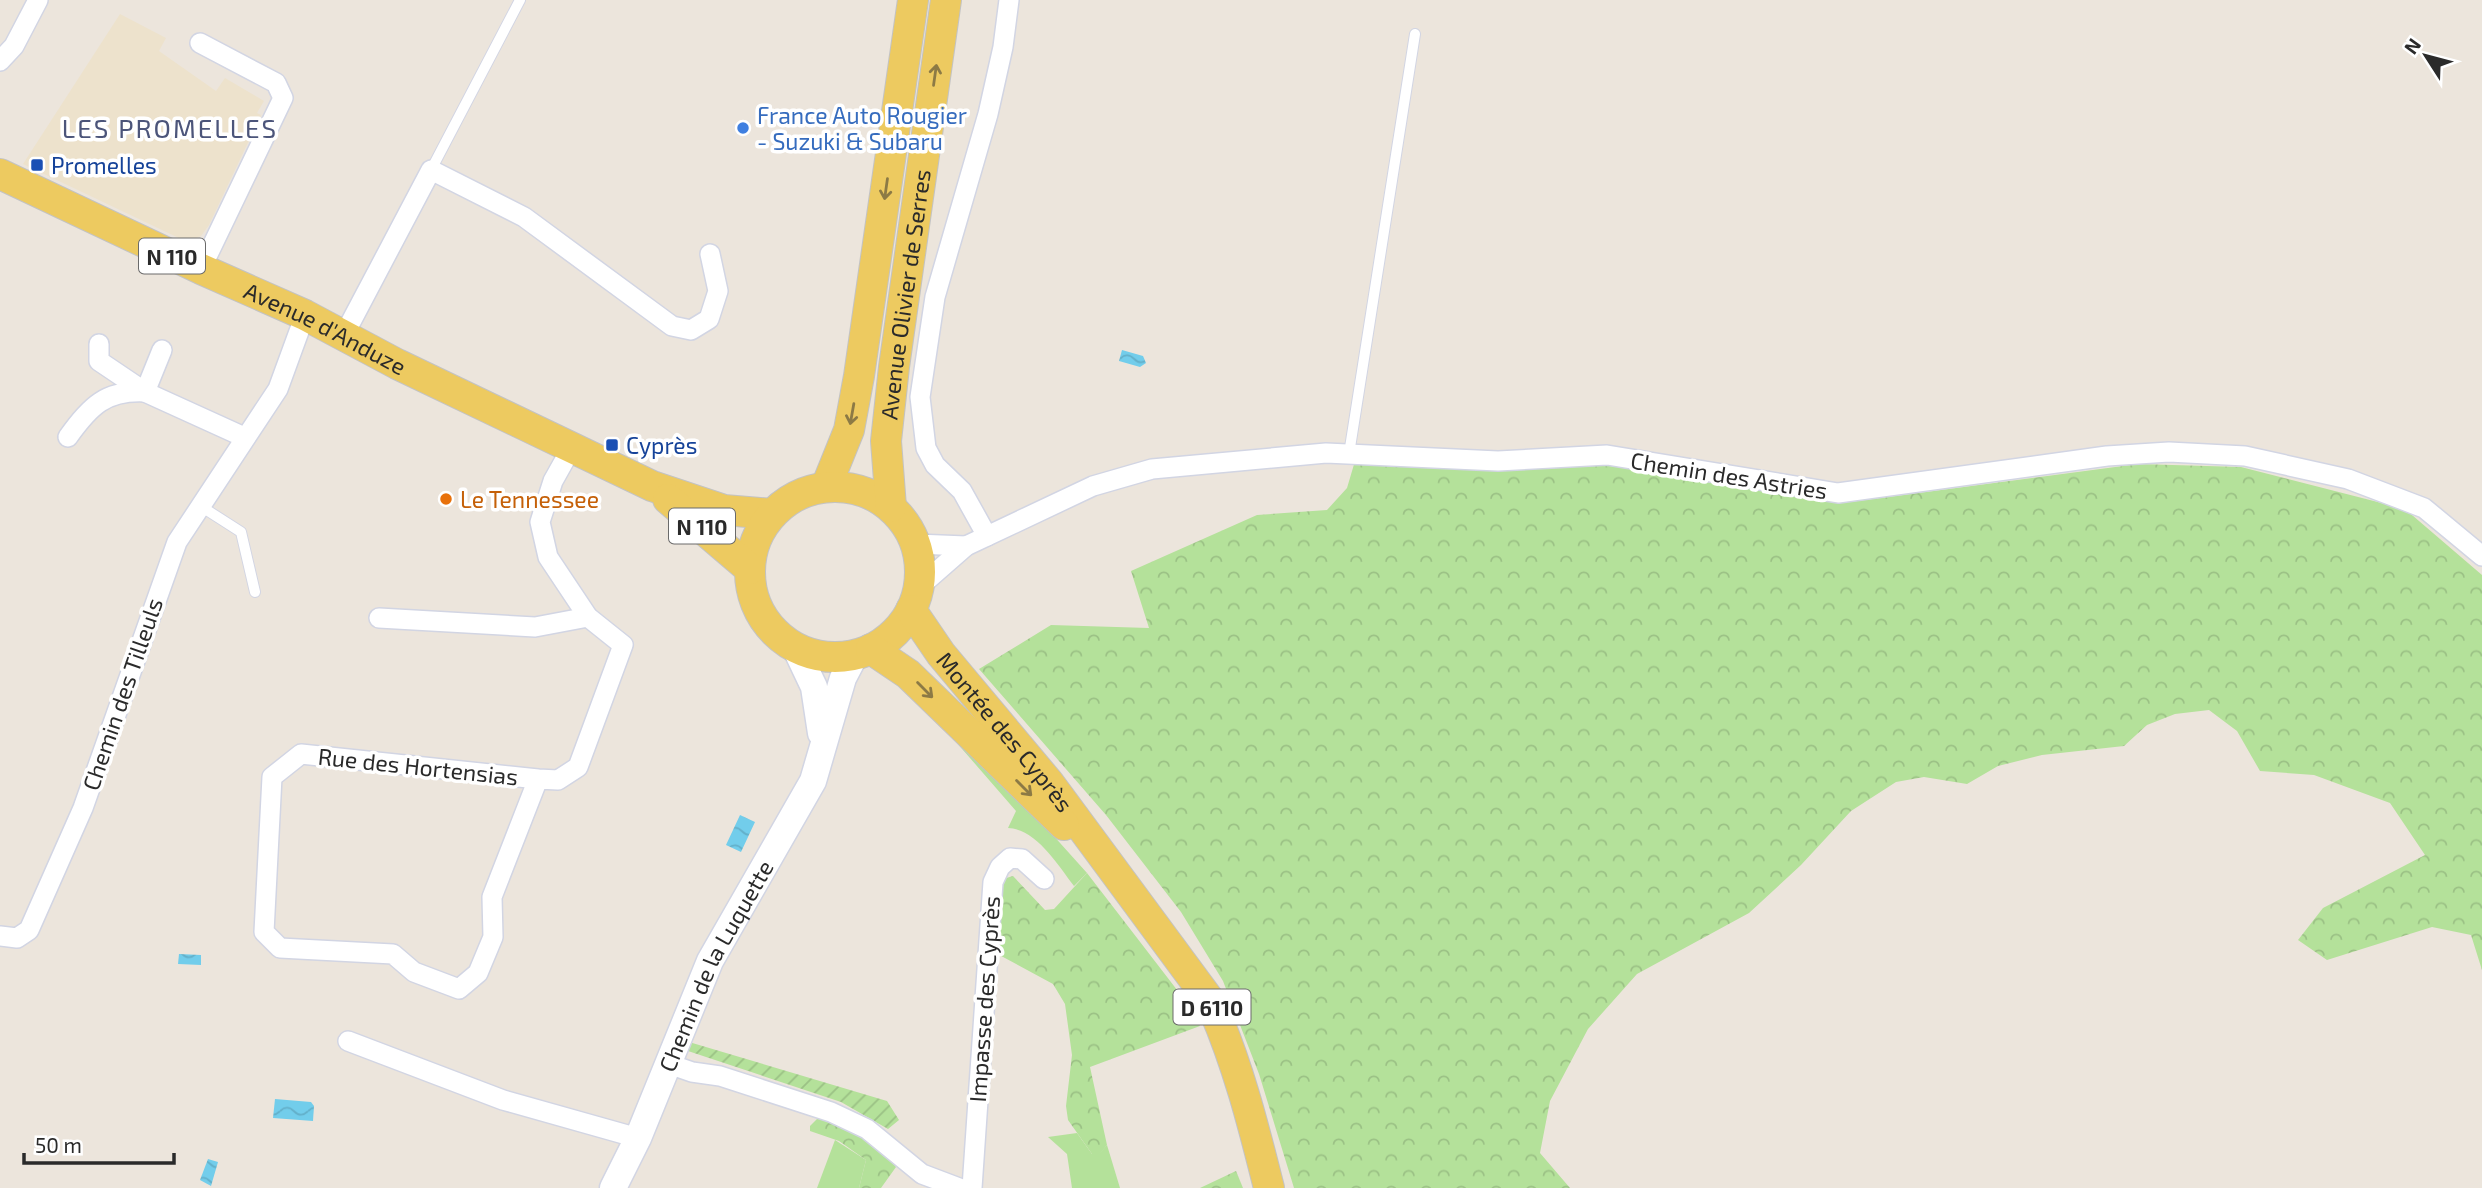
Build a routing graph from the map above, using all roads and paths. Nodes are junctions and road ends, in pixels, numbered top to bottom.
1 (38, 0) edge
2 (520, 0) edge
3 (913, 0) edge
4 (946, 0) edge
5 (1009, 0) edge
6 (1415, 34) dead end
7 (200, 43) dead end
8 (0, 61) edge
9 (431, 170) junction
10 (0, 174) edge
11 (710, 254) dead end
12 (201, 269) junction
13 (305, 314) junction
14 (344, 335) junction
15 (99, 344) dead end
16 (162, 349) dead end
17 (145, 392) junction
18 (68, 437) dead end
19 (244, 437) junction
20 (572, 447) junction
21 (1349, 454) junction
22 (652, 486) junction
23 (826, 487) junction
24 (202, 506) junction
25 (891, 507) junction
26 (772, 514) junction
27 (987, 536) junction
28 (916, 544) junction
29 (966, 546) junction
30 (2482, 555) edge
31 (750, 569) junction
32 (255, 592) dead end
33 (915, 599) junction
34 (588, 617) junction
35 (379, 618) dead end
36 (795, 647) junction
37 (863, 652) junction
38 (823, 746) junction
39 (538, 779) junction
40 (1098, 854) junction
41 (1044, 879) dead end
42 (0, 936) edge
43 (348, 1041) dead end
44 (669, 1064) junction
45 (638, 1139) junction
46 (613, 1188) edge
47 (959, 1188) edge
48 (972, 1188) edge
49 (1269, 1188) edge

1 - 8 street
2 - 9 lane
3 -> 23 main road, Avenue Olivier de Serres
25 -> 4 main road, Avenue Olivier de Serres
5 - 27 street
6 - 21 lane
7 - 12 street
9 - 11 street
9 - 14 street
10 - 12 main road, Avenue d'Anduze / N 110
12 - 13 main road, Avenue d'Anduze / N 110
13 - 14 main road, Avenue d'Anduze / N 110
13 - 19 street, Chemin des Tilleuls
14 - 20 main road, Avenue d'Anduze / N 110
15 - 17 street
16 - 17 street
17 - 18 street
17 - 19 street
19 - 24 street, Chemin des Tilleuls
20 - 22 main road, Avenue d'Anduze / N 110
20 - 34 street, Rue des Hortensias
21 - 27 street, Chemin des Astries
21 - 30 street, Chemin des Astries
22 - 26 main road, Avenue d'Anduze / N 110
22 - 31 main road, Avenue d'Anduze / N 110
23 - 25 main road
23 - 26 main road
24 - 32 lane
24 - 42 street, Chemin des Tilleuls
25 - 28 main road
26 - 31 main road
27 - 29 street, Chemin des Astries
28 - 29 street, Chemin des Astries
28 - 33 main road
29 - 33 street, Chemin des Astries
31 - 36 main road
33 - 37 main road
33 - 40 main road, Montée des Cyprès / D 6110
34 - 35 street
34 - 39 street, Rue des Hortensias
36 - 37 main road
36 - 38 street, Chemin de la Luquette
37 - 38 street, Chemin de la Luquette
37 -> 40 main road, Montée des Cyprès / D 6110
38 - 44 street, Chemin de la Luquette
39 - 39 street, Rue des Hortensias
40 - 49 main road, Montée des Cyprès / D 6110
41 - 48 street, Impasse des Cyprès
43 - 45 street
44 - 45 street, Chemin de la Luquette
44 - 47 street
45 - 46 street, Chemin de la Luquette

